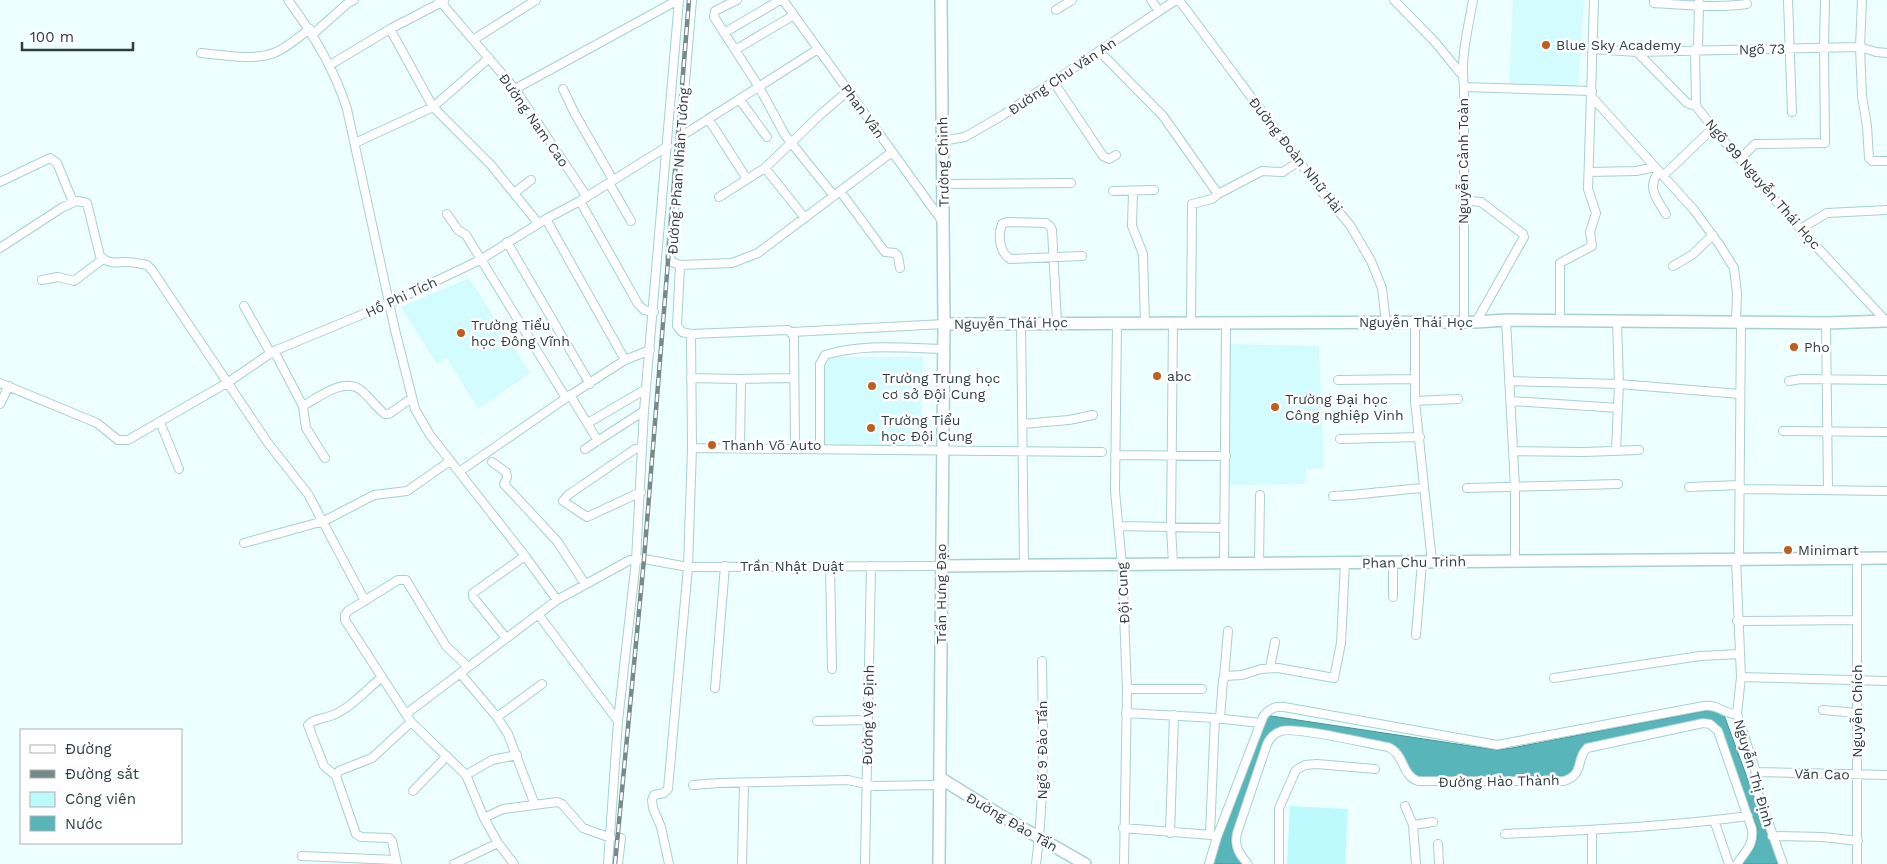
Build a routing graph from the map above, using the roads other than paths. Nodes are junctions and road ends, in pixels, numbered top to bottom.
1 (288, 0) edge
2 (354, 0) edge
3 (536, 0) edge
4 (679, 0) edge
5 (692, 0) edge
6 (737, 0) edge
7 (782, 0) edge
8 (941, 0) edge
9 (1072, 0) edge
10 (1151, 0) edge
11 (1177, 0) edge
12 (1394, 0) edge
13 (1473, 0) edge
14 (1594, 0) edge
15 (1654, 0) edge
16 (1788, 0) edge
17 (1825, 0) edge
18 (1862, 0) edge
19 (442, 1) edge
20 (1699, 2) edge
21 (1748, 4) dead end
22 (1056, 10) dead end
23 (1158, 12) junction
24 (794, 15) junction
25 (390, 30) junction
26 (311, 32) junction
27 (724, 33) junction
28 (473, 40) junction
29 (1860, 47) junction
30 (1788, 48) junction
31 (1824, 48) junction
32 (818, 49) junction
33 (1593, 49) junction
34 (735, 50) junction
35 (1696, 50) junction
36 (1099, 51) junction
37 (1637, 52) junction
38 (1887, 52) edge
39 (201, 53) dead end
40 (489, 58) junction
41 (330, 65) junction
42 (1462, 75) junction
43 (1053, 81) junction
44 (759, 87) junction
45 (1464, 88) junction
46 (515, 89) junction
47 (562, 89) dead end
48 (848, 91) junction
49 (1592, 94) junction
50 (740, 100) junction
51 (433, 106) junction
52 (1696, 106) junction
53 (1792, 112) dead end
54 (709, 120) junction
55 (1713, 128) junction
56 (767, 137) dead end
57 (680, 138) junction
58 (942, 141) junction
59 (792, 142) junction
60 (355, 143) junction
61 (668, 146) junction
62 (892, 152) junction
63 (1116, 155) dead end
64 (1741, 158) junction
65 (1299, 161) junction
66 (1887, 161) edge
67 (765, 168) junction
68 (1589, 172) junction
69 (1659, 172) junction
70 (747, 179) junction
71 (531, 180) dead end
72 (611, 181) junction
73 (0, 182) edge
74 (1071, 183) dead end
75 (943, 184) junction
76 (1134, 190) junction
77 (1154, 190) dead end
78 (1113, 191) dead end
79 (514, 193) junction
80 (837, 193) junction
81 (1218, 194) junction
82 (719, 196) dead end
83 (583, 199) junction
84 (1463, 200) junction
85 (73, 202) junction
86 (1887, 210) edge
87 (447, 214) dead end
88 (1666, 214) dead end
89 (805, 218) junction
90 (546, 219) junction
91 (631, 221) dead end
92 (943, 223) junction
93 (538, 224) junction
94 (1800, 229) junction
95 (1712, 235) junction
96 (508, 242) junction
97 (0, 248) edge
98 (1082, 256) dead end
99 (1053, 257) junction
100 (103, 259) junction
101 (480, 260) junction
102 (680, 265) junction
103 (1673, 266) dead end
104 (900, 268) dead end
105 (42, 280) dead end
106 (390, 303) junction
107 (244, 306) dead end
108 (654, 312) junction
109 (1506, 320) junction
110 (1560, 320) junction
111 (1617, 321) junction
112 (1887, 321) edge
113 (1057, 322) junction
114 (1386, 322) junction
115 (1415, 322) junction
116 (1470, 322) junction
117 (1738, 322) junction
118 (1117, 323) junction
119 (1146, 323) junction
120 (1173, 323) junction
121 (1192, 323) junction
122 (1226, 323) junction
123 (1826, 323) junction
124 (944, 324) junction
125 (1021, 324) junction
126 (792, 332) junction
127 (691, 334) junction
128 (944, 348) junction
129 (650, 350) junction
130 (273, 353) junction
131 (625, 360) junction
132 (691, 378) junction
133 (794, 378) junction
134 (739, 379) junction
135 (1415, 379) junction
136 (1826, 379) junction
137 (1338, 380) dead end
138 (1887, 380) edge
139 (1509, 381) junction
140 (1789, 381) dead end
141 (0, 383) edge
142 (228, 383) junction
143 (590, 384) junction
144 (1619, 384) junction
145 (9, 386) junction
146 (646, 389) junction
147 (1740, 394) junction
148 (568, 397) junction
149 (412, 398) junction
150 (1458, 399) dead end
151 (1416, 401) junction
152 (1511, 401) junction
153 (0, 404) edge
154 (303, 406) junction
155 (1618, 408) junction
156 (644, 411) junction
157 (1093, 415) dead end
158 (160, 422) junction
159 (588, 423) junction
160 (1022, 424) junction
161 (1783, 431) dead end
162 (1828, 432) junction
163 (1887, 432) edge
164 (1420, 437) junction
165 (1340, 439) dead end
166 (598, 441) junction
167 (642, 448) junction
168 (692, 448) junction
169 (740, 448) junction
170 (795, 448) junction
171 (585, 449) dead end
172 (820, 449) junction
173 (942, 450) junction
174 (1022, 450) junction
175 (1616, 450) junction
176 (1639, 450) dead end
177 (1514, 451) junction
178 (1102, 452) dead end
179 (1115, 455) junction
180 (1172, 456) junction
181 (1226, 456) junction
182 (325, 458) dead end
183 (450, 461) junction
184 (492, 462) dead end
185 (179, 469) dead end
186 (459, 472) junction
187 (1618, 484) dead end
188 (1515, 487) junction
189 (1689, 487) dead end
190 (1740, 487) junction
191 (1424, 488) junction
192 (1466, 488) dead end
193 (1828, 490) junction
194 (1887, 490) edge
195 (641, 492) junction
196 (1260, 495) dead end
197 (1333, 496) dead end
198 (324, 521) junction
199 (1118, 526) junction
200 (1171, 527) junction
201 (1224, 528) junction
202 (244, 543) dead end
203 (525, 556) junction
204 (1857, 558) junction
205 (1887, 558) edge
206 (1738, 559) junction
207 (640, 560) junction
208 (1515, 561) junction
209 (1393, 562) junction
210 (1427, 562) junction
211 (1345, 563) junction
212 (1173, 564) junction
213 (1224, 564) junction
214 (1259, 564) junction
215 (1024, 565) junction
216 (1122, 565) junction
217 (725, 566) junction
218 (830, 566) junction
219 (871, 566) junction
220 (941, 566) junction
221 (688, 567) junction
222 (585, 584) junction
223 (1393, 597) dead end
224 (557, 600) junction
225 (365, 601) junction
226 (538, 614) junction
227 (1857, 620) junction
228 (1737, 621) junction
229 (1228, 631) dead end
230 (1416, 635) dead end
231 (506, 638) junction
232 (1275, 642) dead end
233 (1740, 654) junction
234 (1042, 661) dead end
235 (468, 667) junction
236 (1270, 668) junction
237 (832, 669) dead end
238 (460, 673) junction
239 (382, 677) junction
240 (1741, 677) junction
241 (1224, 678) junction
242 (1554, 678) dead end
243 (1858, 681) junction
244 (1887, 681) edge
245 (542, 684) dead end
246 (715, 688) dead end
247 (1127, 688) junction
248 (1202, 689) dead end
249 (1823, 710) dead end
250 (1126, 713) junction
251 (1857, 713) junction
252 (406, 714) junction
253 (1737, 714) junction
254 (1174, 715) junction
255 (497, 717) junction
256 (1218, 718) junction
257 (868, 720) junction
258 (618, 721) junction
259 (817, 721) dead end
260 (411, 722) junction
261 (1260, 723) junction
262 (517, 755) junction
263 (447, 756) junction
264 (1375, 769) dead end
265 (1756, 772) junction
266 (1858, 775) junction
267 (1887, 775) edge
268 (336, 776) junction
269 (466, 776) junction
270 (940, 782) junction
271 (867, 783) junction
272 (744, 784) junction
273 (693, 785) dead end
274 (413, 791) dead end
275 (535, 805) junction
276 (1405, 806) dead end
277 (1748, 816) junction
278 (484, 818) junction
279 (1714, 820) junction
280 (1433, 822) dead end
281 (1413, 825) junction
282 (1123, 828) junction
283 (1592, 830) junction
284 (1170, 833) junction
285 (1505, 834) dead end
286 (1214, 836) junction
287 (1772, 836) junction
288 (611, 838) junction
289 (621, 838) dead end
290 (1040, 838) junction
291 (1858, 841) junction
292 (498, 843) junction
293 (1438, 844) dead end
294 (302, 856) dead end
295 (396, 862) edge
296 (454, 864) edge
297 (514, 864) edge
298 (608, 864) edge
299 (618, 864) edge
300 (669, 864) edge
301 (742, 864) edge
302 (865, 864) edge
303 (939, 864) edge
304 (1036, 864) edge
305 (1085, 864) edge
306 (1124, 864) edge
307 (1210, 864) edge
308 (1248, 864) edge
309 (1279, 864) edge
310 (1416, 864) edge
311 (1439, 864) edge
312 (1592, 864) edge
313 (1729, 864) edge
314 (1737, 864) edge
315 (1783, 864) edge
316 (1858, 864) edge

1 - 26 street
2 - 26 street
3 - 28 street
4 - 46 street
4 - 61 street
5 - 57 street, Đường Phan Nhân Tường
6 - 27 street
7 - 24 street, Phan Vân
7 - 27 street
8 - 58 main road, Trường Chinh
9 - 22 street
10 - 23 street
11 - 23 street, Đường Chu Văn An
11 - 65 street, Đường Đoàn Nhữ Hài
12 - 42 street
13 - 42 street, Nguyễn Cảnh Toàn
14 - 33 street
15 - 20 street
16 - 30 street
17 - 31 street
18 - 29 street
19 - 25 street
19 - 28 street, Đường Nam Cao
20 - 21 street
20 - 35 street
23 - 36 street, Đường Chu Văn An
24 - 32 street, Phan Vân
24 - 34 street
25 - 41 street
25 - 51 street
26 - 39 street
26 - 41 street
27 - 34 street
28 - 40 street, Đường Nam Cao
29 - 31 street, Ngõ 73
29 - 38 street, Ngõ 73
29 - 66 street
30 - 31 street, Ngõ 73
30 - 35 street, Ngõ 73
30 - 53 street
31 - 64 street
32 - 44 street
32 - 48 street, Phan Vân
33 - 37 street, Ngõ 73
33 - 49 street
34 - 44 street
35 - 37 street, Ngõ 73
35 - 52 street
36 - 43 street, Đường Chu Văn An
36 - 81 street
37 - 52 street, Ngõ 99 Nguyễn Thái Học
40 - 46 street, Đường Nam Cao
40 - 51 street
41 - 60 street
42 - 45 street, Nguyễn Cảnh Toàn
43 - 58 street, Đường Chu Văn An
43 - 63 street
44 - 50 street
44 - 59 street
45 - 49 street
45 - 84 street, Nguyễn Cảnh Toàn
46 - 83 street, Đường Nam Cao
47 - 72 street
48 - 59 street
48 - 62 street, Phan Vân
49 - 68 street
49 - 69 street, Nguyễn Thị Định
50 - 54 street
50 - 56 street
51 - 60 street
51 - 79 street
52 - 55 street, Ngõ 99 Nguyễn Thái Học
54 - 57 street
54 - 70 street
55 - 64 street, Ngõ 99 Nguyễn Thái Học
55 - 69 street
57 - 102 street, Đường Phan Nhân Tường
58 - 75 main road, Trường Chinh
59 - 67 street
59 - 80 street
60 - 106 street
61 - 72 street, Hồ Phi Tích
61 - 108 street
62 - 80 street
62 - 92 street, Phan Vân
64 - 94 street, Ngõ 99 Nguyễn Thái Học
65 - 81 street
65 - 114 street, Đường Đoàn Nhữ Hài
67 - 70 street
67 - 89 street
68 - 69 street
68 - 110 street
69 - 88 street
69 - 95 street, Nguyễn Thị Định
70 - 82 street
71 - 79 street
72 - 83 street, Hồ Phi Tích
72 - 91 street
73 - 85 street
74 - 75 street
75 - 92 main road, Trường Chinh
76 - 77 street
76 - 78 street
76 - 119 street
79 - 93 street
80 - 89 street
80 - 104 street
81 - 121 street
83 - 90 street, Hồ Phi Tích
83 - 108 street, Đường Nam Cao
84 - 116 street, Nguyễn Cảnh Toàn
84 - 116 street
85 - 97 street
85 - 100 street
86 - 94 street
87 - 101 street
89 - 102 street
90 - 93 street, Hồ Phi Tích
90 - 131 street
92 - 124 main road, Trường Chinh
93 - 96 street, Hồ Phi Tích
94 - 112 street, Ngõ 99 Nguyễn Thái Học
95 - 103 street
95 - 117 street, Nguyễn Thị Định
96 - 101 street, Hồ Phi Tích
96 - 143 street
98 - 99 street
99 - 99 street
99 - 113 street
100 - 105 street
100 - 142 street
101 - 106 street, Hồ Phi Tích
101 - 148 street
102 - 127 street, Đường Phan Nhân Tường
106 - 130 street, Hồ Phi Tích
106 - 149 street
107 - 130 street
108 - 129 street
109 - 110 main road, Nguyễn Thái Học
109 - 116 main road, Nguyễn Thái Học
109 - 139 street
110 - 111 main road, Nguyễn Thái Học
111 - 117 main road, Nguyễn Thái Học
111 - 144 street
112 - 123 main road, Nguyễn Thái Học
113 - 118 main road, Nguyễn Thái Học
113 - 125 main road, Nguyễn Thái Học
114 - 115 main road, Nguyễn Thái Học
114 - 122 main road, Nguyễn Thái Học
115 - 116 main road, Nguyễn Thái Học
115 - 135 street
117 - 123 main road, Nguyễn Thái Học
117 - 147 street, Nguyễn Thị Định
118 - 119 main road, Nguyễn Thái Học
118 - 179 street, Đội Cung
119 - 120 main road, Nguyễn Thái Học
120 - 121 main road, Nguyễn Thái Học
120 - 180 street
121 - 122 main road, Nguyễn Thái Học
122 - 181 street
123 - 136 street
124 - 125 main road, Nguyễn Thái Học
124 - 126 street
124 - 128 main road, Trần Hưng Đạo
125 - 160 street
126 - 127 street
126 - 133 street
127 - 132 street
128 - 172 street
128 - 173 main road, Trần Hưng Đạo
129 - 131 street
129 - 146 street
130 - 142 street, Hồ Phi Tích
130 - 154 street
131 - 143 street
132 - 134 street
132 - 168 street
133 - 134 street
133 - 170 street
134 - 169 street
135 - 137 street
135 - 151 street
136 - 138 street
136 - 140 street
136 - 162 street
139 - 144 street
139 - 152 street
141 - 145 street
142 - 158 street, Hồ Phi Tích
142 - 198 street
143 - 148 street
144 - 147 street
144 - 155 street
145 - 153 street
145 - 158 street, Hồ Phi Tích
146 - 156 street
146 - 159 street
147 - 190 street, Nguyễn Thị Định
148 - 159 street
148 - 186 street
149 - 154 street
149 - 183 street
150 - 151 street
151 - 164 street
152 - 155 street
152 - 177 street
154 - 182 street
155 - 175 street
156 - 166 street
156 - 167 street
157 - 160 street
158 - 185 street
159 - 166 street
160 - 174 street
161 - 162 street
162 - 163 street
162 - 193 street
164 - 165 street
164 - 191 street
166 - 171 street
167 - 195 street
167 - 195 street
168 - 169 street
168 - 221 street
169 - 170 street
170 - 172 street
172 - 173 street
173 - 174 street
173 - 220 main road, Trần Hưng Đạo
174 - 178 street
174 - 215 street
175 - 176 street
175 - 177 street
177 - 188 street
179 - 180 street
179 - 199 street, Đội Cung
180 - 181 street
180 - 200 street
181 - 201 street
183 - 186 street
183 - 198 street
184 - 222 street
186 - 203 street
187 - 188 street
188 - 192 street
188 - 208 street
189 - 190 street
190 - 193 street
190 - 206 street, Nguyễn Thị Định
191 - 197 street
191 - 210 street
193 - 194 street
195 - 207 street
196 - 214 street
198 - 202 street
198 - 225 street
199 - 200 street
199 - 216 street, Đội Cung
200 - 201 street
200 - 212 street
201 - 213 street
203 - 224 street
203 - 231 street
204 - 205 main road, Phan Chu Trinh
204 - 206 main road, Phan Chu Trinh
204 - 227 street, Nguyễn Chích
206 - 208 main road, Phan Chu Trinh
206 - 228 street, Nguyễn Thị Định
207 - 221 street, Trần Nhật Duật
207 - 222 street
207 - 258 street
208 - 210 main road, Phan Chu Trinh
209 - 210 main road, Phan Chu Trinh
209 - 211 main road, Phan Chu Trinh
209 - 223 street
210 - 230 street
211 - 214 main road, Phan Chu Trinh
211 - 236 street
212 - 213 main road, Phan Chu Trinh
212 - 216 main road, Phan Chu Trinh
213 - 214 main road, Phan Chu Trinh
215 - 216 main road, Phan Chu Trinh
215 - 220 main road, Phan Chu Trinh
216 - 247 street, Đội Cung
217 - 218 street, Trần Nhật Duật
217 - 221 street, Trần Nhật Duật
217 - 246 street
218 - 219 street, Trần Nhật Duật
218 - 237 street
219 - 220 street, Trần Nhật Duật
219 - 257 street, Đường Vệ Định
220 - 270 main road, Trần Hưng Đạo
221 - 300 street
222 - 224 street
224 - 226 street
225 - 235 street
225 - 239 street
226 - 231 street
226 - 258 street
227 - 228 street
227 - 243 street, Nguyễn Chích
228 - 233 street, Nguyễn Thị Định
229 - 241 street
231 - 235 street
232 - 236 street
233 - 240 street, Nguyễn Thị Định
233 - 242 street
234 - 290 street, Ngõ 9 Đào Tấn
235 - 238 street
236 - 241 street
238 - 252 street
238 - 255 street
239 - 252 street
239 - 268 street
240 - 243 street
240 - 253 street, Nguyễn Thị Định
241 - 256 street
243 - 244 street
243 - 251 street, Nguyễn Chích
245 - 255 street
247 - 248 street
247 - 250 street, Đội Cung
249 - 251 street
250 - 254 street
250 - 282 street, Đội Cung
251 - 266 street, Nguyễn Chích
252 - 260 street
253 - 261 street
253 - 265 street, Nguyễn Thị Định
254 - 256 street
254 - 284 street
255 - 262 street
256 - 261 street
256 - 286 street
257 - 259 street
257 - 271 street, Đường Vệ Định
258 - 288 street
260 - 263 street
260 - 268 street
261 - 286 street
262 - 269 street
262 - 275 street
263 - 269 street
263 - 274 street
264 - 309 street
265 - 266 street, Văn Cao
265 - 287 street, Nguyễn Thị Định
266 - 267 street, Văn Cao
266 - 291 street, Nguyễn Chích
268 - 295 street
269 - 278 street
270 - 271 street
270 - 290 main road, Đường Đào Tấn
270 - 303 main road, Trần Hưng Đạo
271 - 272 street
271 - 302 street, Đường Vệ Định
272 - 273 street
272 - 301 street
275 - 278 street
275 - 288 street
276 - 281 street
277 - 279 street
277 - 308 street, Đường Hào Thành
277 - 314 street, Đường Hào Thành
278 - 292 street
279 - 283 street
279 - 313 street
280 - 281 street
281 - 310 street
282 - 284 street
282 - 306 street, Đội Cung
283 - 285 street
283 - 312 street
284 - 286 street
286 - 307 street
287 - 291 street
287 - 315 street, Nguyễn Thị Định
288 - 298 street
289 - 299 street
290 - 304 street, Ngõ 9 Đào Tấn
290 - 305 main road, Đường Đào Tấn
291 - 316 street, Nguyễn Chích
292 - 296 street
292 - 297 street
293 - 311 street
294 - 295 street

